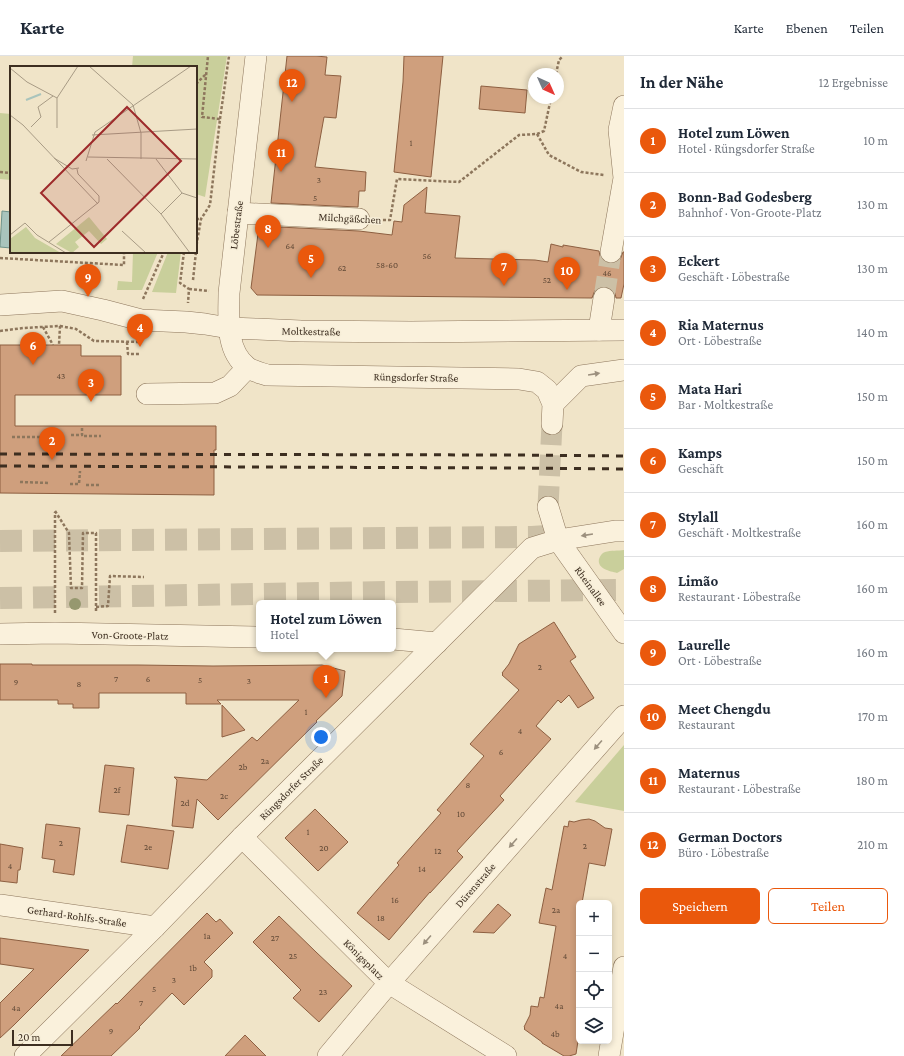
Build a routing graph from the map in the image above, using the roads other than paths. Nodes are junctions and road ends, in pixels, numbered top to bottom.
1 (256, 56) edge
2 (624, 106) edge
3 (624, 178) edge
4 (238, 213) junction
5 (359, 219) road end
6 (611, 252) tunnel mouth
7 (604, 298) tunnel mouth
8 (0, 305) edge
9 (229, 328) junction
10 (598, 330) junction
11 (624, 330) edge
12 (247, 368) junction
13 (624, 370) edge
14 (147, 394) dead end
15 (548, 507) tunnel mouth
16 (624, 532) edge
17 (558, 540) junction
18 (624, 633) edge
19 (0, 634) edge
20 (256, 637) edge
21 (396, 639) edge
22 (437, 643) junction
23 (624, 716) edge
24 (242, 837) junction
25 (0, 905) edge
26 (155, 927) junction
27 (624, 967) edge
28 (389, 983) junction
29 (25, 1056) edge
30 (328, 1056) edge
31 (506, 1056) edge
32 (608, 1056) edge

1 - 4 street, Löbestraße
2 - 3 street
3 - 6 street
4 - 5 street, Milchgäßchen
4 - 9 street, Löbestraße
7 - 10 street
8 - 9 street, Moltkestraße
9 - 10 street, Moltkestraße
9 - 12 street, Löbestraße
10 - 11 street, Moltkestraße
12 -> 13 street, Rüngsdorfer Straße
12 - 14 street
15 - 17 street
16 -> 17 street, Rüngsdorfer Straße
17 - 18 street, Rheinallee
17 - 22 street, Rüngsdorfer Straße
19 - 20 street, Von-Groote-Platz
21 - 22 street
22 - 24 street, Rüngsdorfer Straße
23 -> 28 street, Dürenstraße
24 - 26 street, Rüngsdorfer Straße
24 - 28 street, Königsplatz
25 - 26 street, Gerhard-Rohlfs-Straße
26 - 29 street, Rüngsdorfer Straße
27 - 32 street
28 - 30 street, Dürenstraße
28 - 31 street, Königsplatz

